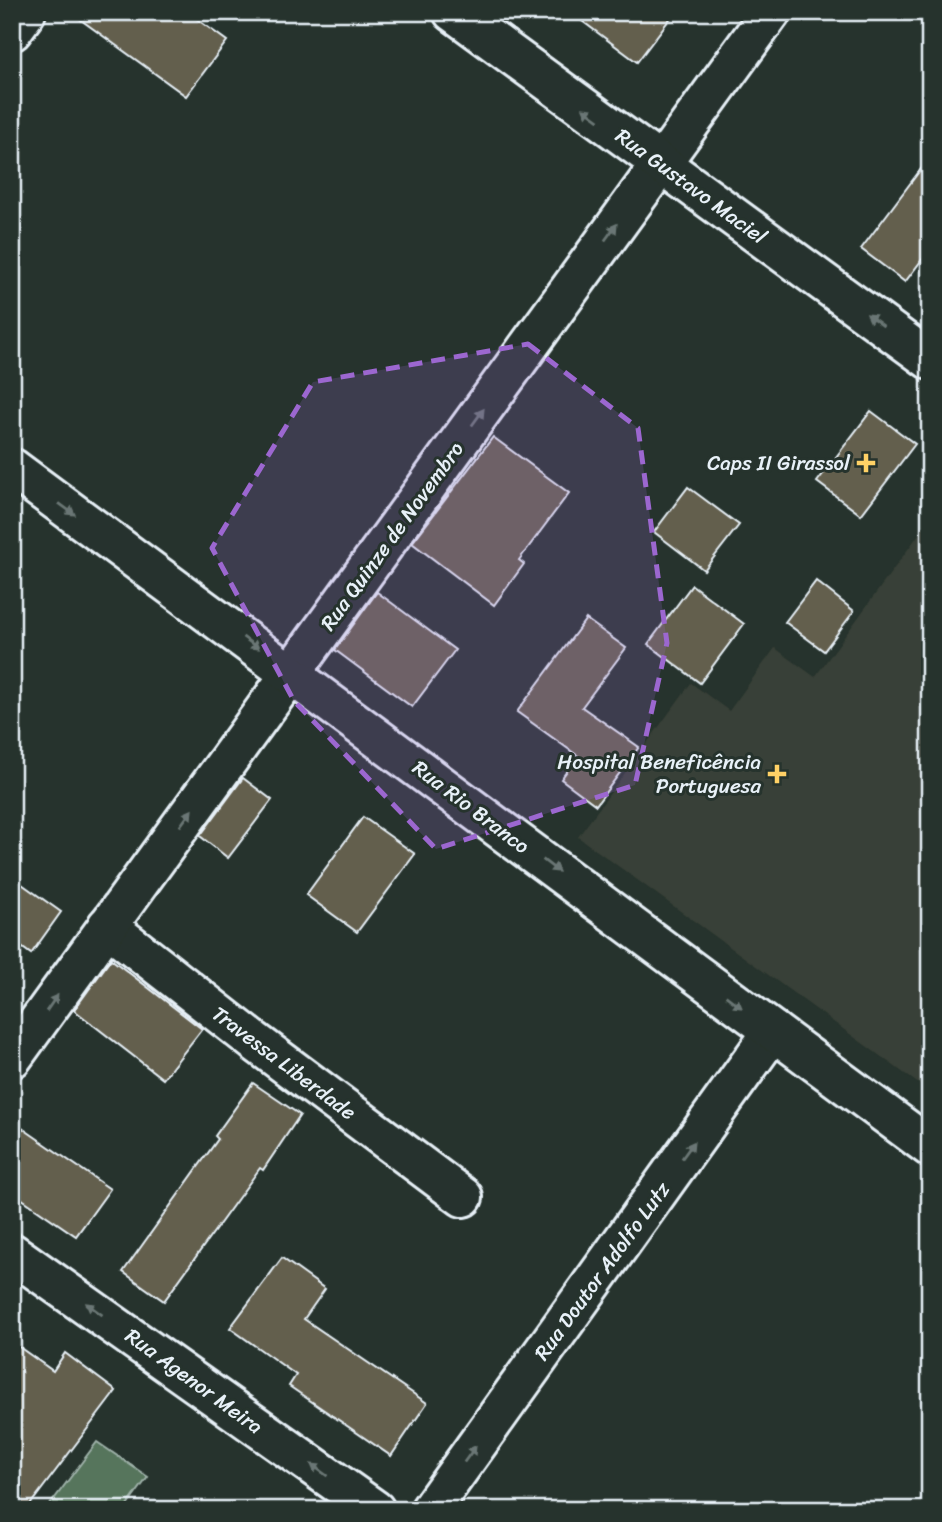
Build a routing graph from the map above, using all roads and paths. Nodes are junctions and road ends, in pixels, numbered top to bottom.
1 (26, 12) edge
2 (453, 12) edge
3 (771, 12) edge
4 (12, 31) edge
5 (661, 164) junction
6 (930, 360) edge
7 (12, 468) edge
8 (292, 674) junction
9 (107, 926) junction
10 (773, 1031) junction
11 (12, 1058) edge
12 (930, 1147) edge
13 (463, 1197) dead end
14 (12, 1253) edge
15 (375, 1510) edge
16 (430, 1510) edge

1 - 4 street
5 -> 2 street, Rua Gustavo Maciel
3 - 5 street, Rua Quinze de Novembro
6 -> 5 street, Rua Gustavo Maciel
8 -> 5 street, Rua Quinze de Novembro
7 -> 8 street, Rua Rio Branco
9 -> 8 street, Rua Quinze de Novembro
8 -> 10 street, Rua Rio Branco
11 -> 9 street, Rua Quinze de Novembro
9 - 13 street, Travessa Liberdade
10 - 12 street, Rua Rio Branco
16 -> 10 street, Rua Doutor Adolfo Lutz
15 -> 14 street, Rua Agenor Meira

